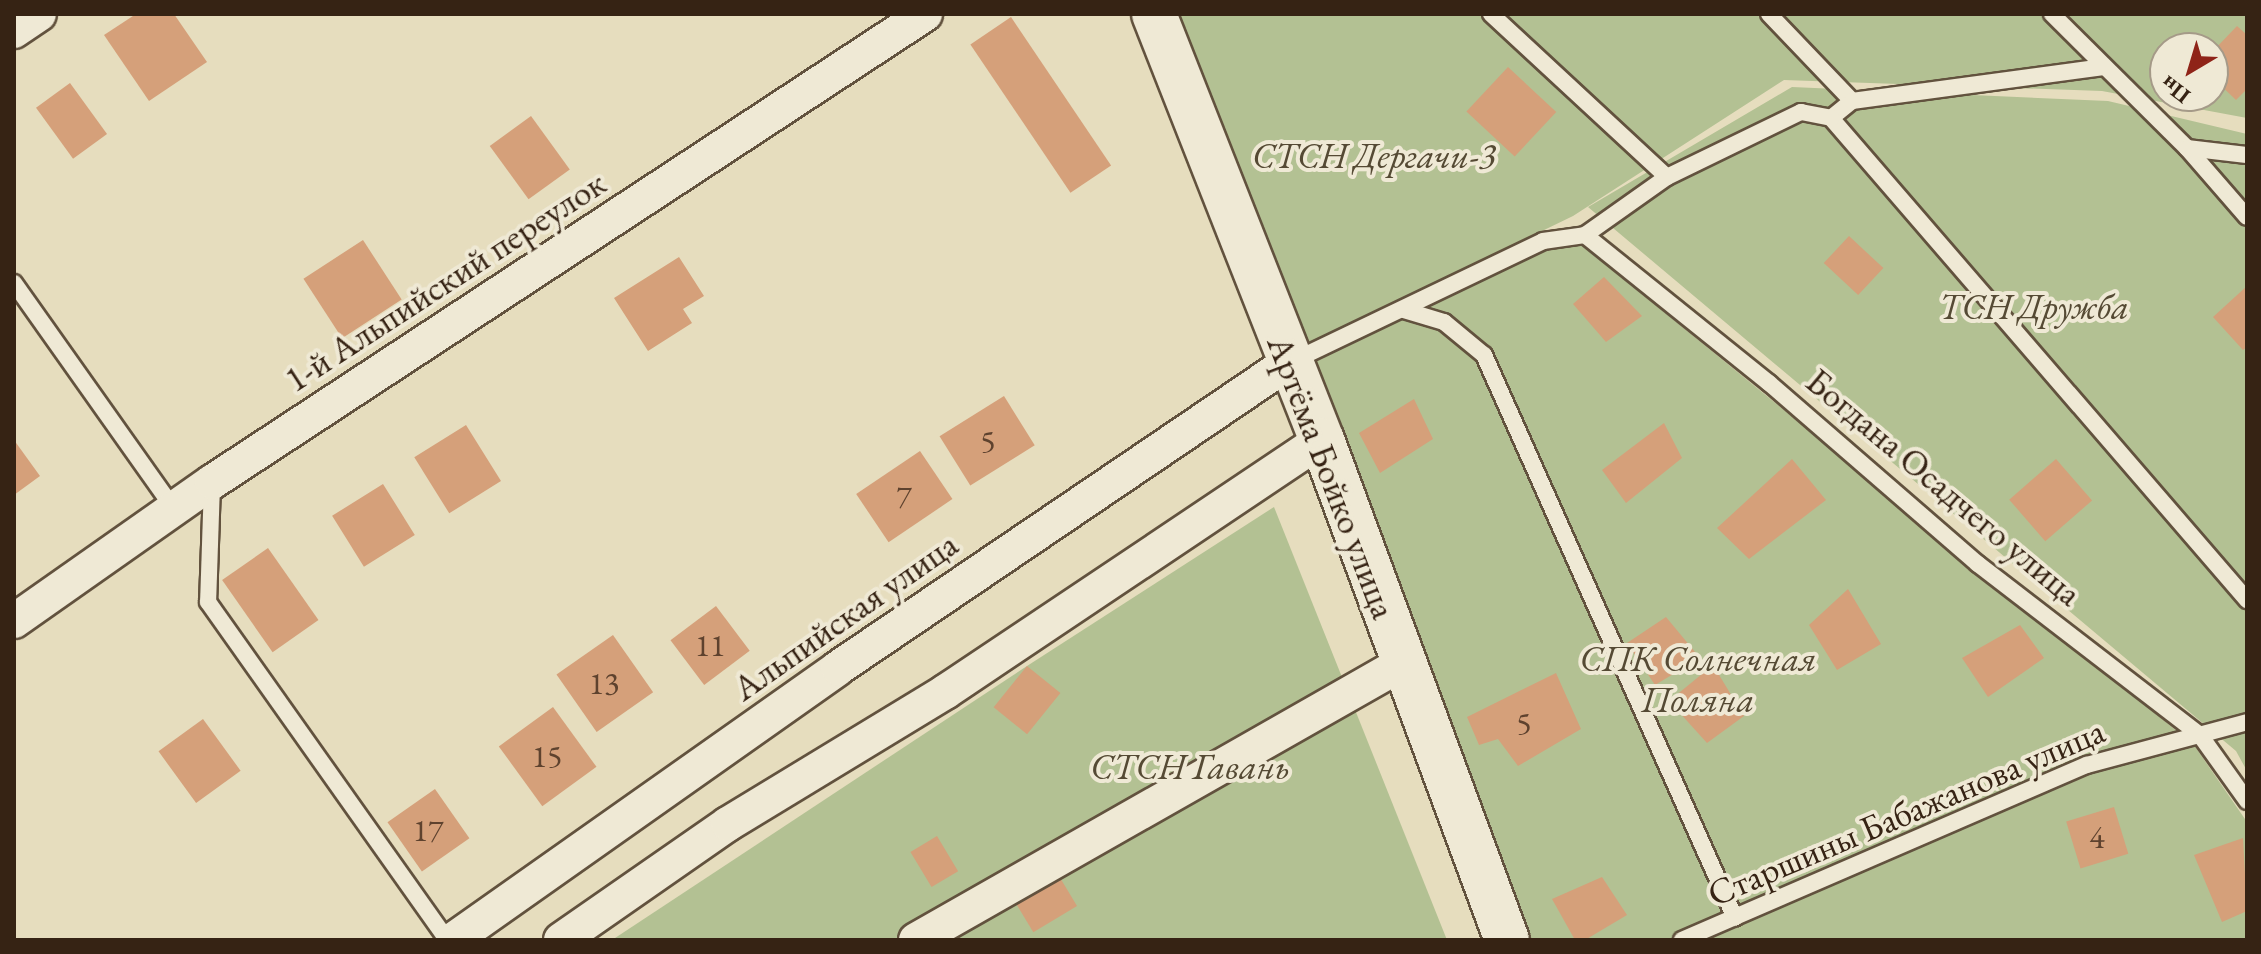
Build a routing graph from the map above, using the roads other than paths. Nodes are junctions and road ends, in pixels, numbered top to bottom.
1 (39, 14) edge
2 (925, 14) edge
3 (1154, 14) edge
4 (1491, 14) edge
5 (1769, 14) edge
6 (2052, 14) edge
7 (14, 31) edge
8 (2104, 67) junction
9 (1852, 101) junction
10 (1831, 118) junction
11 (2187, 148) junction
12 (2247, 155) edge
13 (1667, 177) junction
14 (2247, 217) edge
15 (1585, 235) junction
16 (14, 283) edge
17 (1404, 310) junction
18 (1288, 363) junction
19 (1322, 440) junction
20 (212, 482) junction
21 (175, 510) junction
22 (2247, 600) edge
23 (14, 621) edge
24 (1403, 663) junction
25 (2247, 722) edge
26 (2200, 735) junction
27 (2247, 801) edge
28 (1735, 918) junction
29 (450, 940) edge
30 (561, 940) edge
31 (916, 940) edge
32 (1507, 940) edge
33 (1682, 940) edge

1 - 7 street
2 - 20 street, 1-й Альпийский переулок
3 - 18 main road, Артёма Бойко улица
4 - 13 lane
5 - 9 lane
6 - 8 lane
8 - 9 lane
8 - 11 lane
9 - 10 lane
10 - 13 lane
10 - 22 lane
11 - 12 lane
11 - 14 lane
13 - 15 lane
15 - 17 lane
15 - 26 lane, Богдана Осадчего улица
16 - 21 lane
17 - 18 lane
17 - 28 lane
18 - 19 main road, Артёма Бойко улица
18 - 29 street, Альпийская улица
19 - 24 main road, Артёма Бойко улица
19 - 30 street
20 - 21 street, 1-й Альпийский переулок
20 - 29 lane
21 - 23 street, 1-й Альпийский переулок
24 - 31 street
24 - 32 main road, Артёма Бойко улица
25 - 26 lane, Старшины Бабажанова улица
26 - 27 lane, Богдана Осадчего улица
26 - 28 lane, Старшины Бабажанова улица
28 - 33 lane, Старшины Бабажанова улица

